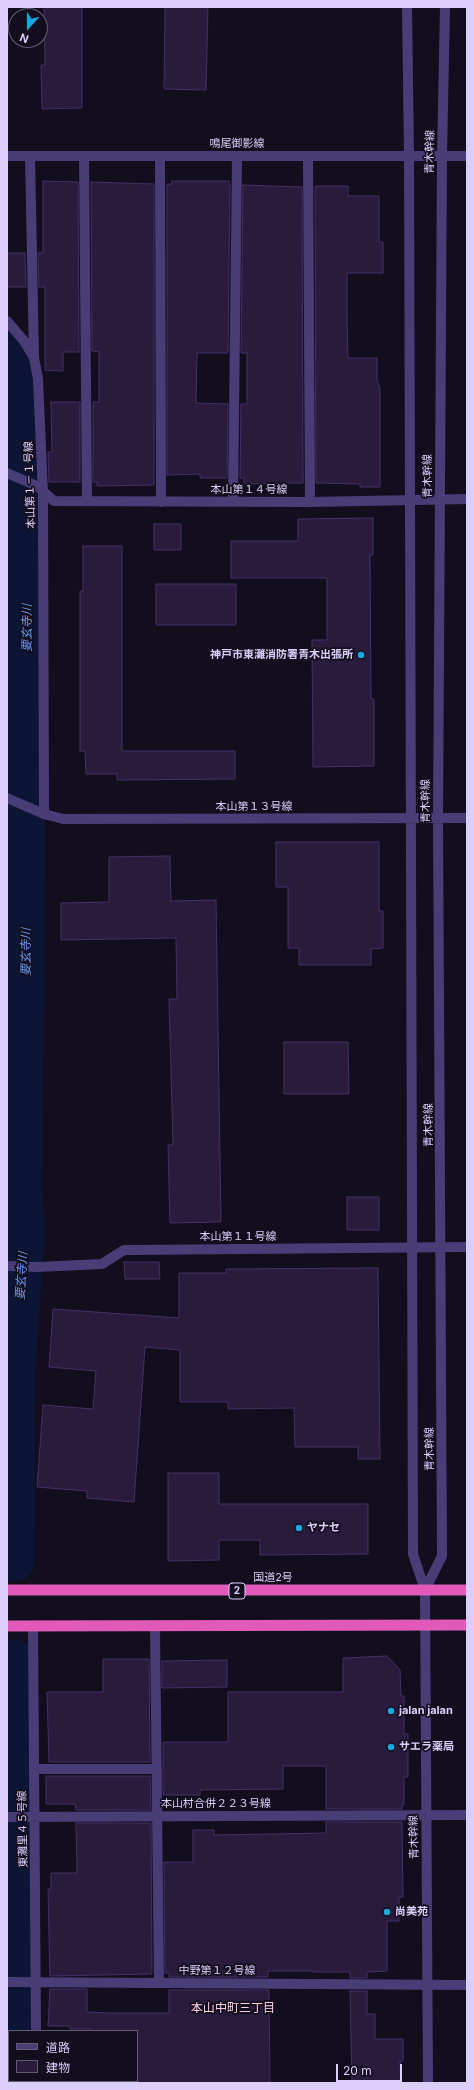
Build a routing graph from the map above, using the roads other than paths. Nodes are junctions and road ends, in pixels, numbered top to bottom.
1 (407, 7) edge
2 (445, 7) edge
3 (7, 156) edge
4 (30, 156) junction
5 (84, 156) junction
6 (160, 156) junction
7 (237, 156) junction
8 (308, 156) junction
9 (409, 156) junction
10 (442, 156) junction
11 (467, 156) edge
12 (7, 321) edge
13 (34, 358) junction
14 (9, 474) edge
15 (40, 490) junction
16 (440, 499) junction
17 (467, 499) edge
18 (410, 500) junction
19 (87, 501) junction
20 (233, 501) junction
21 (161, 502) junction
22 (310, 502) junction
23 (10, 800) edge
24 (42, 814) junction
25 (467, 818) edge
26 (410, 819) junction
27 (438, 819) junction
28 (442, 1247) junction
29 (467, 1247) edge
30 (411, 1248) junction
31 (10, 1267) edge
32 (7, 1590) edge
33 (425, 1590) junction
34 (467, 1590) edge
35 (425, 1625) junction
36 (467, 1625) edge
37 (7, 1626) edge
38 (33, 1626) junction
39 (155, 1626) junction
40 (157, 1769) junction
41 (34, 1770) junction
42 (7, 1816) edge
43 (35, 1816) junction
44 (157, 1816) junction
45 (426, 1816) junction
46 (467, 1816) edge
47 (7, 1982) edge
48 (37, 1982) junction
49 (159, 1983) junction
50 (428, 1984) junction
51 (467, 1985) edge
52 (36, 2030) edge
53 (428, 2083) edge

1 - 9 street, 青木幹線
2 - 10 street, 青木幹線
3 - 4 street, 鳴尾御影線
4 - 5 street, 鳴尾御影線
4 - 13 street, 本山第１－１号線
5 - 6 street, 鳴尾御影線
5 - 19 street
6 - 7 street, 鳴尾御影線
6 - 21 street
7 - 8 street, 鳴尾御影線
7 - 20 street
8 - 9 street, 鳴尾御影線
8 - 22 street
9 - 10 street, 鳴尾御影線
9 - 18 street, 青木幹線
10 - 11 street, 鳴尾御影線
10 - 16 street, 青木幹線
12 - 13 street
13 - 15 street, 本山第１－１号線
14 - 15 street, 本山第１４号線
15 - 19 street, 本山第１４号線
15 - 24 street, 本山第１－１号線
16 - 17 street, 本山第１４号線
16 - 18 street, 本山第１４号線
16 - 27 street, 青木幹線
18 - 22 street, 本山第１４号線
18 - 26 street, 青木幹線
19 - 21 street, 本山第１４号線
20 - 21 street, 本山第１４号線
20 - 22 street, 本山第１４号線
23 - 24 street, 本山第１３号線
24 - 26 street, 本山第１３号線
25 - 27 street, 本山第１３号線
26 - 27 street, 本山第１３号線
26 - 30 street, 青木幹線
27 - 28 street, 青木幹線
28 - 29 street, 本山第１１号線
28 - 30 street, 本山第１１号線
28 - 33 street, 青木幹線
30 - 31 street, 本山第１１号線
30 - 33 street, 青木幹線
32 - 33 highway, 国道2号 / 2
33 - 34 highway, 国道2号 / 2
33 - 35 street, 青木幹線
35 - 36 highway
35 - 39 highway
35 - 45 street, 青木幹線
37 - 38 highway
38 - 39 highway
38 - 41 street, 東灘里４５号線
39 - 40 street
40 - 41 street
40 - 44 street
41 - 43 street, 東灘里４５号線
42 - 43 street, 本山村合併２２３号線
43 - 44 street, 本山村合併２２３号線
43 - 48 street, 東灘里４５号線
44 - 45 street, 本山村合併２２３号線
44 - 49 street
45 - 46 street, 本山村合併２２３号線
45 - 50 street, 青木幹線
47 - 48 street, 中野第１２号線
48 - 49 street, 中野第１２号線
48 - 52 street, 東灘里４５号線
49 - 50 street, 中野第１２号線
50 - 51 street, 中野第１２号線
50 - 53 street, 青木幹線

